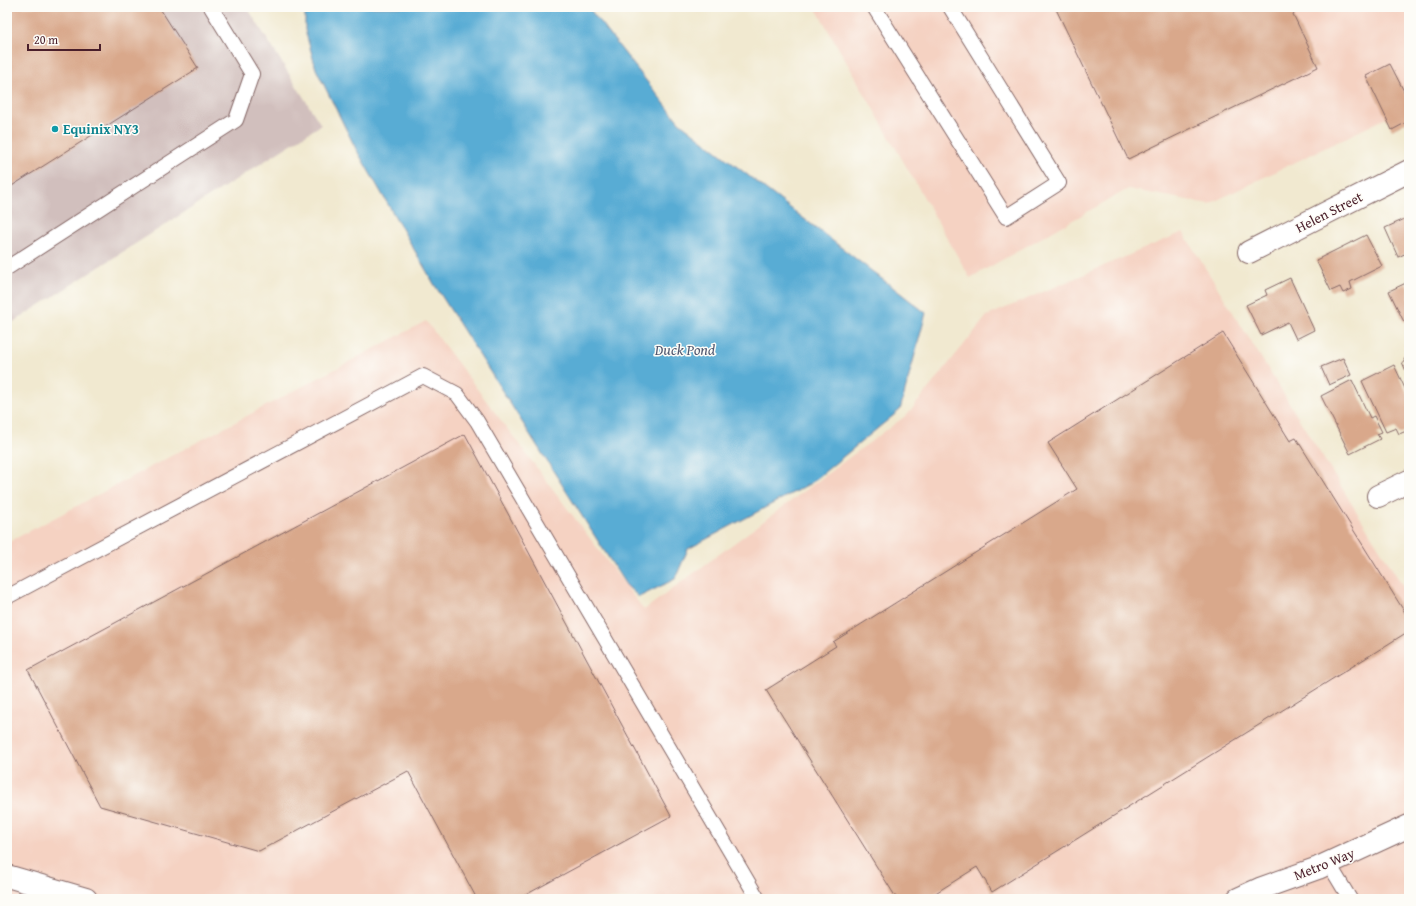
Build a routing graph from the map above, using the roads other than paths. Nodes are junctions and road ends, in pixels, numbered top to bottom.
1 (211, 7) edge
2 (874, 7) edge
3 (950, 7) edge
4 (1409, 171) edge
5 (1249, 252) dead end
6 (7, 268) edge
7 (1409, 481) edge
8 (1378, 496) dead end
9 (7, 597) edge
10 (1409, 826) edge
11 (1329, 864) junction
12 (7, 876) edge
13 (1264, 893) edge
14 (86, 899) edge
15 (758, 899) edge
16 (1238, 899) edge
17 (1350, 899) edge

1 - 6 lane
2 - 3 lane
4 - 5 street, Helen Street
7 - 8 street
9 - 15 lane
10 - 11 street, Metro Way
11 - 13 street, Metro Way
11 - 17 lane
12 - 14 street
13 - 16 street, Metro Way

